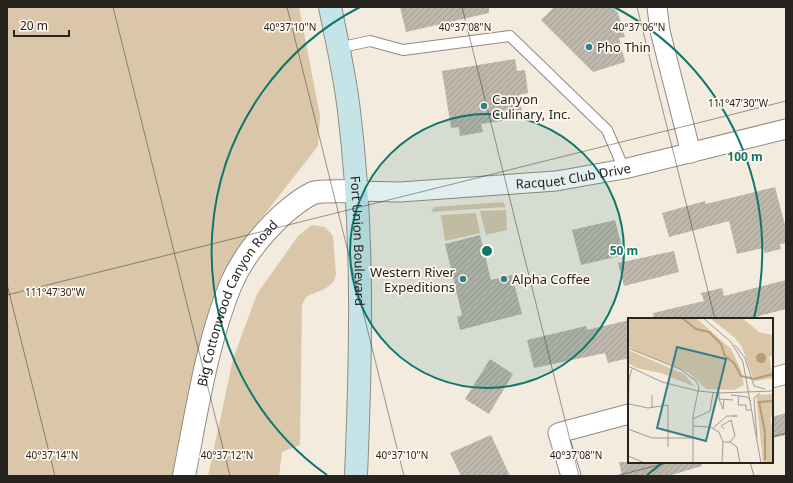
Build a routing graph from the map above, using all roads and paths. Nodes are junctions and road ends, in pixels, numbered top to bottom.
1 (330, 7) edge
2 (657, 7) edge
3 (338, 48) junction
4 (786, 129) edge
5 (690, 153) junction
6 (624, 169) junction
7 (356, 192) junction
8 (786, 374) edge
9 (773, 378) edge
10 (628, 414) edge
11 (184, 476) edge
12 (356, 476) edge
13 (571, 476) edge

1 - 3 main road, Fort Union Boulevard
2 - 5 street
3 - 6 lane
3 - 7 main road, Fort Union Boulevard
4 - 5 street, Racquet Club Drive
5 - 6 street, Racquet Club Drive
6 - 7 street, Racquet Club Drive
7 - 11 street, Big Cottonwood Canyon Road
7 - 12 main road, Fort Union Boulevard
8 - 9 street
10 - 13 street

